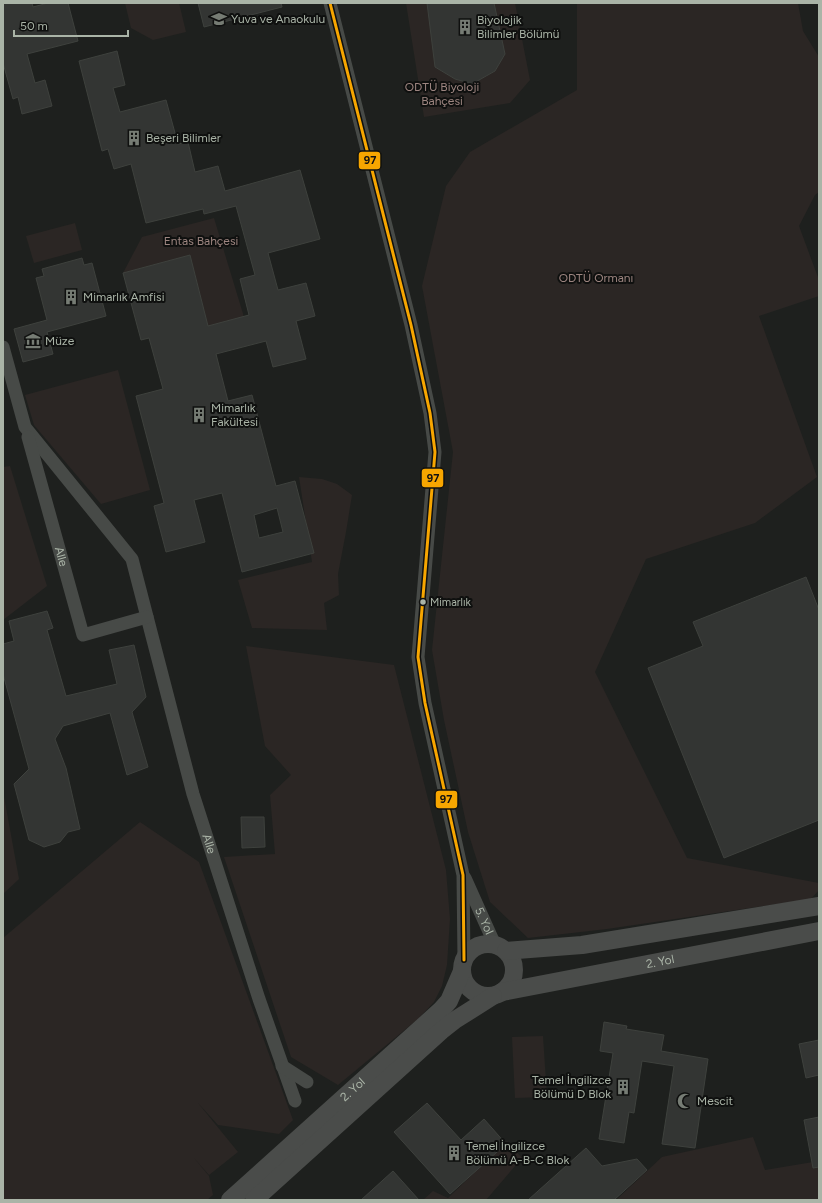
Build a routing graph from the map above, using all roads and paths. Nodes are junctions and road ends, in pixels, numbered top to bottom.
1 (330, 3) edge
2 (3, 346) edge
3 (26, 431) junction
4 (147, 617) junction
5 (463, 875) junction
6 (819, 906) edge
7 (819, 931) edge
8 (501, 948) junction
9 (463, 965) junction
10 (498, 994) junction
11 (282, 1066) junction
12 (307, 1082) dead end
13 (295, 1095) dead end
14 (312, 1136) junction
15 (241, 1198) edge

1 - 5 street, 5. Yol
2 - 3 street, Alle
3 - 4 street, Alle
3 - 4 street, Alle
4 - 11 street, Alle
5 - 8 street, 5. Yol
5 - 9 street, 5. Yol
6 - 8 street, 2. Yol
7 - 10 street, 2. Yol
8 - 9 street, 2. Yol
8 - 10 street, 2. Yol
9 - 10 street, 2. Yol
9 - 14 street, 2. Yol
10 - 14 street, 2. Yol
11 - 12 street
11 - 13 street, Alle
14 - 15 street, 2. Yol

